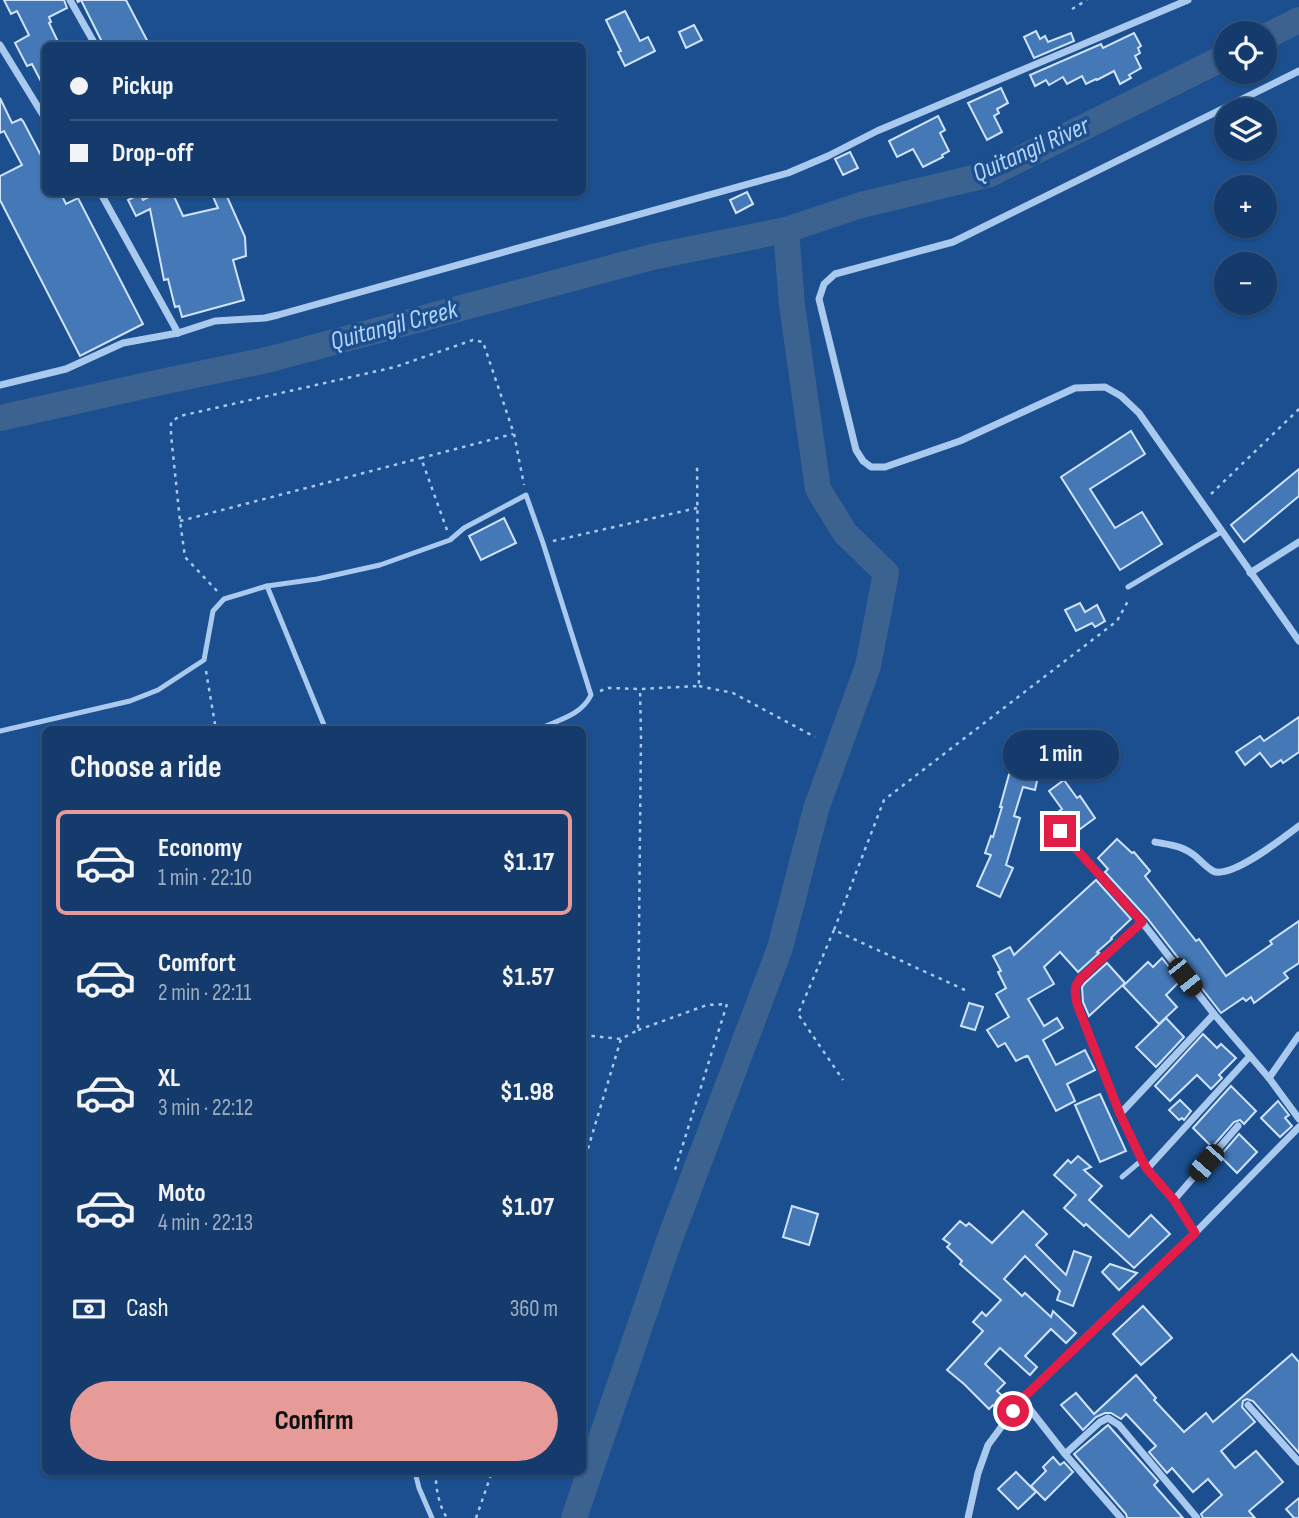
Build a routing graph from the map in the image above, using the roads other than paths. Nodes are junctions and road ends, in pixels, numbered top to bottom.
1 (70, 0) edge
2 (1188, 0) edge
3 (94, 42) edge
4 (0, 45) edge
5 (1299, 71) edge
6 (42, 113) edge
7 (102, 196) edge
8 (178, 333) junction
9 (0, 385) edge
10 (1221, 532) junction
11 (1299, 542) edge
12 (1250, 573) junction
13 (267, 586) junction
14 (1128, 587) road end
15 (1299, 642) edge
16 (324, 726) edge
17 (546, 726) edge
18 (0, 731) edge
19 (1299, 826) edge
20 (1060, 831) dead end
21 (1155, 842) dead end
22 (1142, 922) junction
23 (1214, 1014) junction
24 (1299, 1035) edge
25 (1250, 1056) junction
26 (1269, 1079) junction
27 (1120, 1114) junction
28 (1299, 1119) edge
29 (1238, 1126) dead end
30 (1299, 1127) edge
31 (1142, 1160) junction
32 (1147, 1169) junction
33 (1122, 1177) dead end
34 (1174, 1200) junction
35 (1195, 1233) junction
36 (1022, 1399) junction
37 (1248, 1405) dead end
38 (1065, 1454) junction
39 (1299, 1462) edge
40 (416, 1475) edge
41 (432, 1518) edge
42 (968, 1518) edge
43 (1121, 1518) edge
44 (1197, 1518) edge

1 - 3 street
2 - 8 street
4 - 6 street
5 - 10 street
7 - 8 street
8 - 9 street
10 - 12 street
10 - 14 lane
11 - 12 street
12 - 15 street
13 - 16 lane
13 - 17 lane
13 - 18 lane
19 - 21 street
20 - 22 street
22 - 23 street
22 - 27 street
23 - 25 street
23 - 27 street
24 - 26 street
25 - 26 street
25 - 32 street
26 - 28 street
27 - 31 street
29 - 34 street
30 - 35 street
31 - 32 street
31 - 33 lane
32 - 34 street
34 - 35 street
35 - 36 street
36 - 38 street
36 - 42 street
37 - 39 street
38 - 43 street
38 - 44 street
40 - 41 lane

